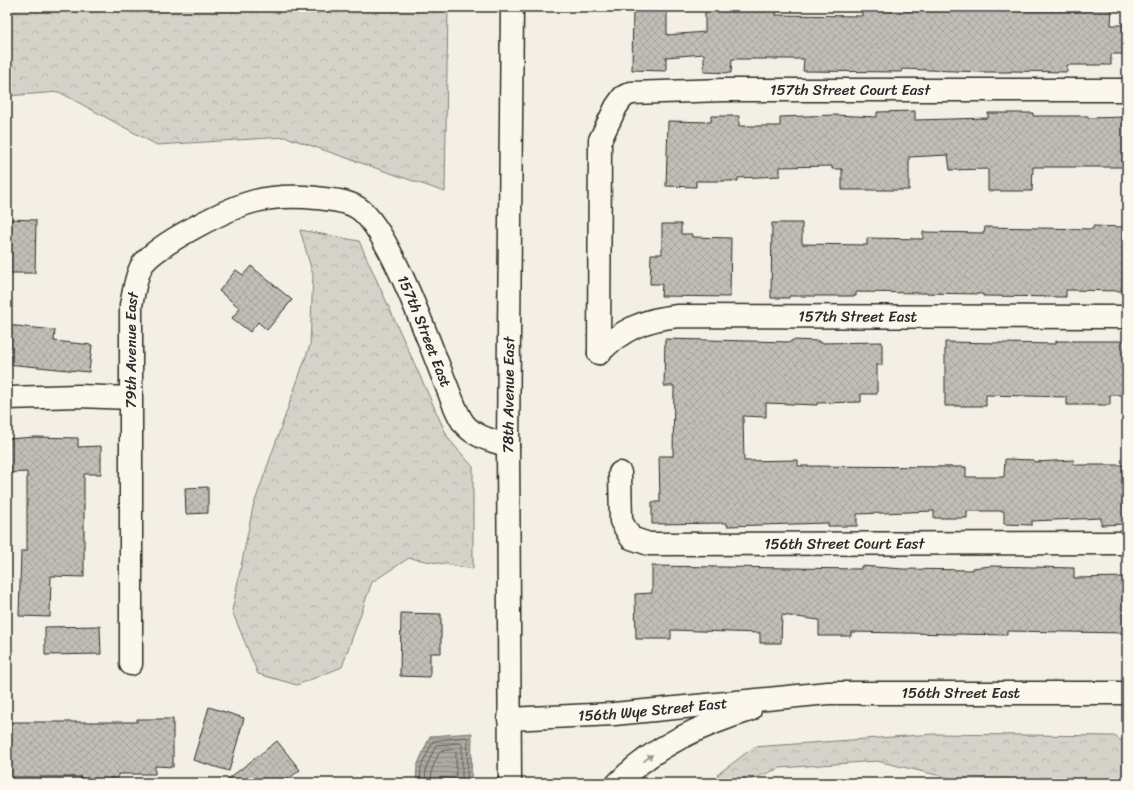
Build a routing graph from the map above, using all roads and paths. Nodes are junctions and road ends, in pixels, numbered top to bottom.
1 (512, 7) edge
2 (1127, 90) edge
3 (350, 204) joint
4 (1127, 317) edge
5 (599, 353) joint
6 (7, 398) edge
7 (130, 398) junction
8 (508, 446) junction
9 (620, 473) dead end
10 (1127, 543) edge
11 (131, 664) dead end
12 (1127, 693) edge
13 (795, 696) junction
14 (510, 719) junction
15 (510, 783) edge
16 (618, 783) edge

1 - 8 street, 78th Avenue East
2 - 5 street, 157th Street Court East
3 - 7 street, 79th Avenue East
3 - 8 street, 157th Street East
4 - 5 street, 157th Street East
6 - 7 street
7 - 11 street, 79th Avenue East
8 - 14 street, 78th Avenue East
9 - 10 street, 156th Street Court East
12 - 13 street, 156th Street East
13 - 14 street, 156th Wye Street East
16 -> 13 street
14 - 15 street, 78th Avenue East

